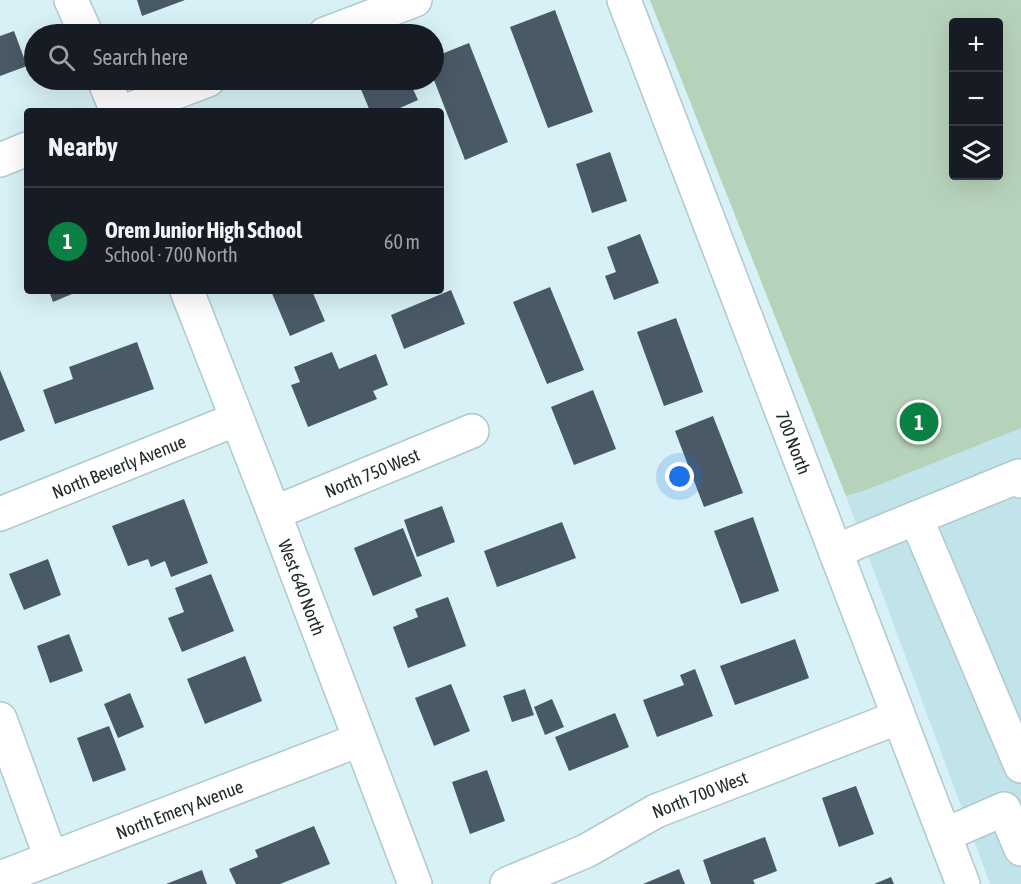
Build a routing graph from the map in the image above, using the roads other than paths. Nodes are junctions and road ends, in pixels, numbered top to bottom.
1 (71, 0) edge
2 (415, 0) edge
3 (624, 0) edge
4 (82, 24) edge
5 (351, 24) edge
6 (108, 90) edge
7 (182, 90) edge
8 (116, 108) edge
9 (134, 108) edge
10 (24, 150) edge
11 (0, 160) edge
12 (188, 294) edge
13 (237, 419) junction
14 (472, 431) dead end
15 (1021, 481) edge
16 (274, 513) junction
17 (0, 514) edge
18 (916, 518) junction
19 (836, 553) junction
20 (899, 717) junction
21 (0, 719) edge
22 (359, 740) junction
23 (1021, 766) edge
24 (1021, 773) edge
25 (1012, 806) edge
26 (944, 834) junction
27 (1021, 849) edge
28 (51, 858) junction
29 (0, 878) edge
30 (415, 884) edge
31 (507, 884) edge
32 (963, 884) edge

1 - 4 street
2 - 5 street
3 - 19 street, 700 North
6 - 8 street
7 - 9 street
10 - 11 street
12 - 13 street, West 640 North
13 - 16 street, West 640 North
13 - 17 street, North Beverly Avenue
14 - 16 street, North 750 West
15 - 18 street
16 - 22 street, West 640 North
18 - 19 street
18 - 23 street
19 - 20 street, 700 North
20 - 26 street, 700 North
20 - 31 street, North 700 West
21 - 28 street
22 - 28 street, North Emery Avenue
22 - 30 street, West 640 North
24 - 25 street
25 - 26 street
25 - 27 street
26 - 32 street, 700 North
28 - 29 street, North Emery Avenue

